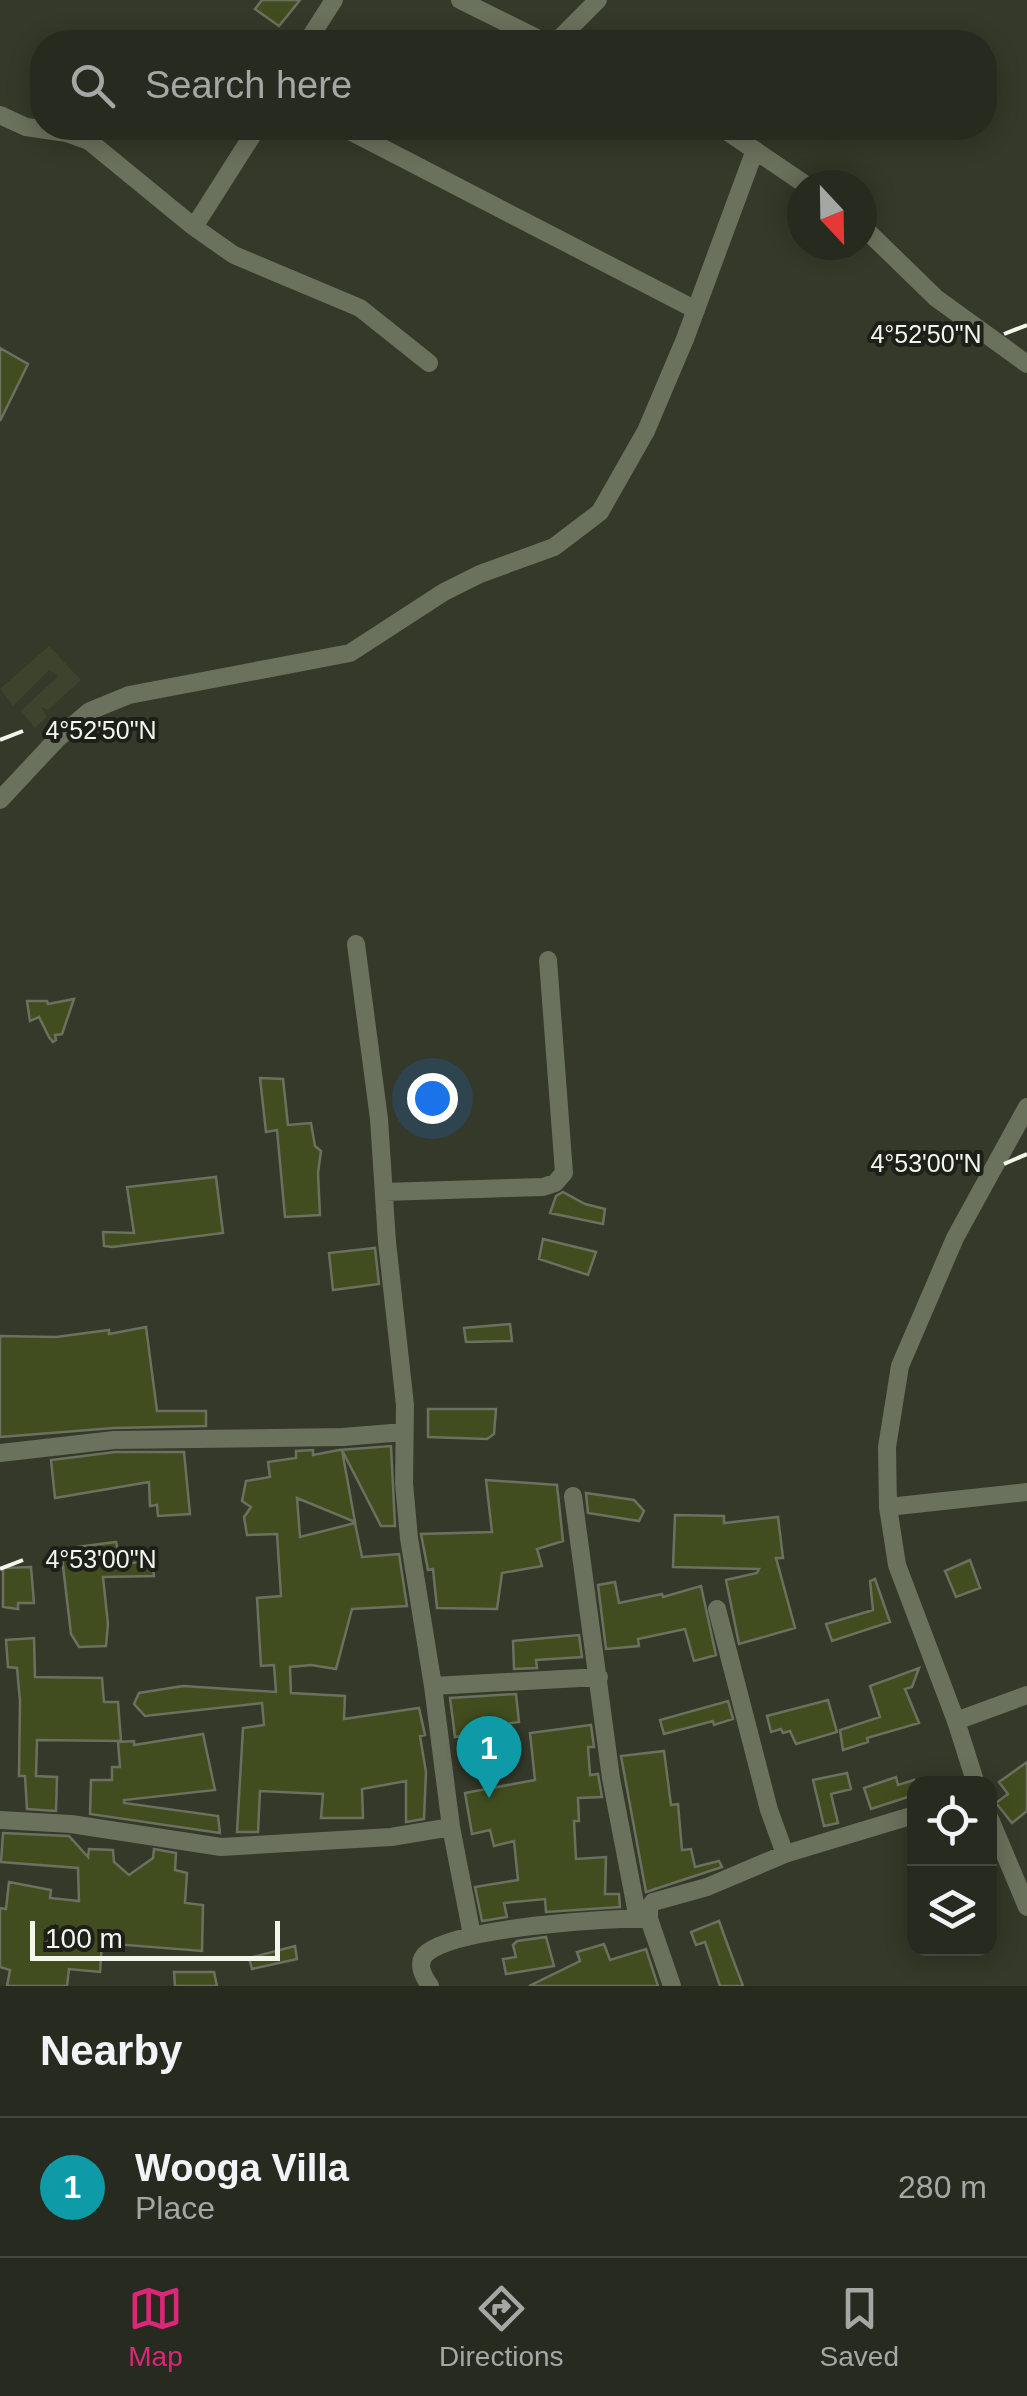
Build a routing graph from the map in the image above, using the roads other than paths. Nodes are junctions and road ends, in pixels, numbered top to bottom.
1 (334, 0) edge
2 (460, 0) edge
3 (598, 0) edge
4 (315, 30) edge
5 (521, 30) edge
6 (568, 30) edge
7 (0, 115) edge
8 (30, 128) edge
9 (87, 140) edge
10 (248, 140) edge
11 (367, 140) edge
12 (741, 140) edge
13 (756, 150) junction
14 (787, 172) edge
15 (194, 227) junction
16 (877, 241) edge
17 (696, 310) junction
18 (429, 364) dead end
19 (1027, 364) edge
20 (0, 800) edge
21 (356, 944) dead end
22 (548, 960) dead end
23 (1027, 1106) edge
24 (384, 1192) junction
25 (404, 1432) junction
26 (0, 1453) edge
27 (1027, 1492) edge
28 (573, 1496) dead end
29 (888, 1507) junction
30 (717, 1609) dead end
31 (599, 1677) junction
32 (433, 1686) junction
33 (1027, 1696) edge
34 (956, 1720) junction
35 (974, 1776) edge
36 (907, 1817) edge
37 (0, 1820) edge
38 (451, 1827) junction
39 (997, 1835) edge
40 (786, 1854) junction
41 (1027, 1906) edge
42 (643, 1919) junction
43 (472, 1935) junction
44 (430, 1986) edge
45 (672, 1986) edge

1 - 4 street
2 - 5 street
3 - 6 street
7 - 8 street
9 - 15 street
10 - 15 street
11 - 17 street
12 - 13 street
13 - 14 street
13 - 17 street
15 - 18 street
16 - 19 street
17 - 20 street
21 - 24 street
22 - 24 street
23 - 29 street
24 - 25 street
25 - 26 street
25 - 32 street
27 - 29 street
28 - 31 street
29 - 34 street
30 - 40 street
31 - 32 street
31 - 42 street
32 - 38 street
33 - 34 street
34 - 35 street
36 - 40 street
37 - 38 street
38 - 43 street
39 - 41 street
40 - 42 street
42 - 43 street
42 - 45 street
43 - 44 street

